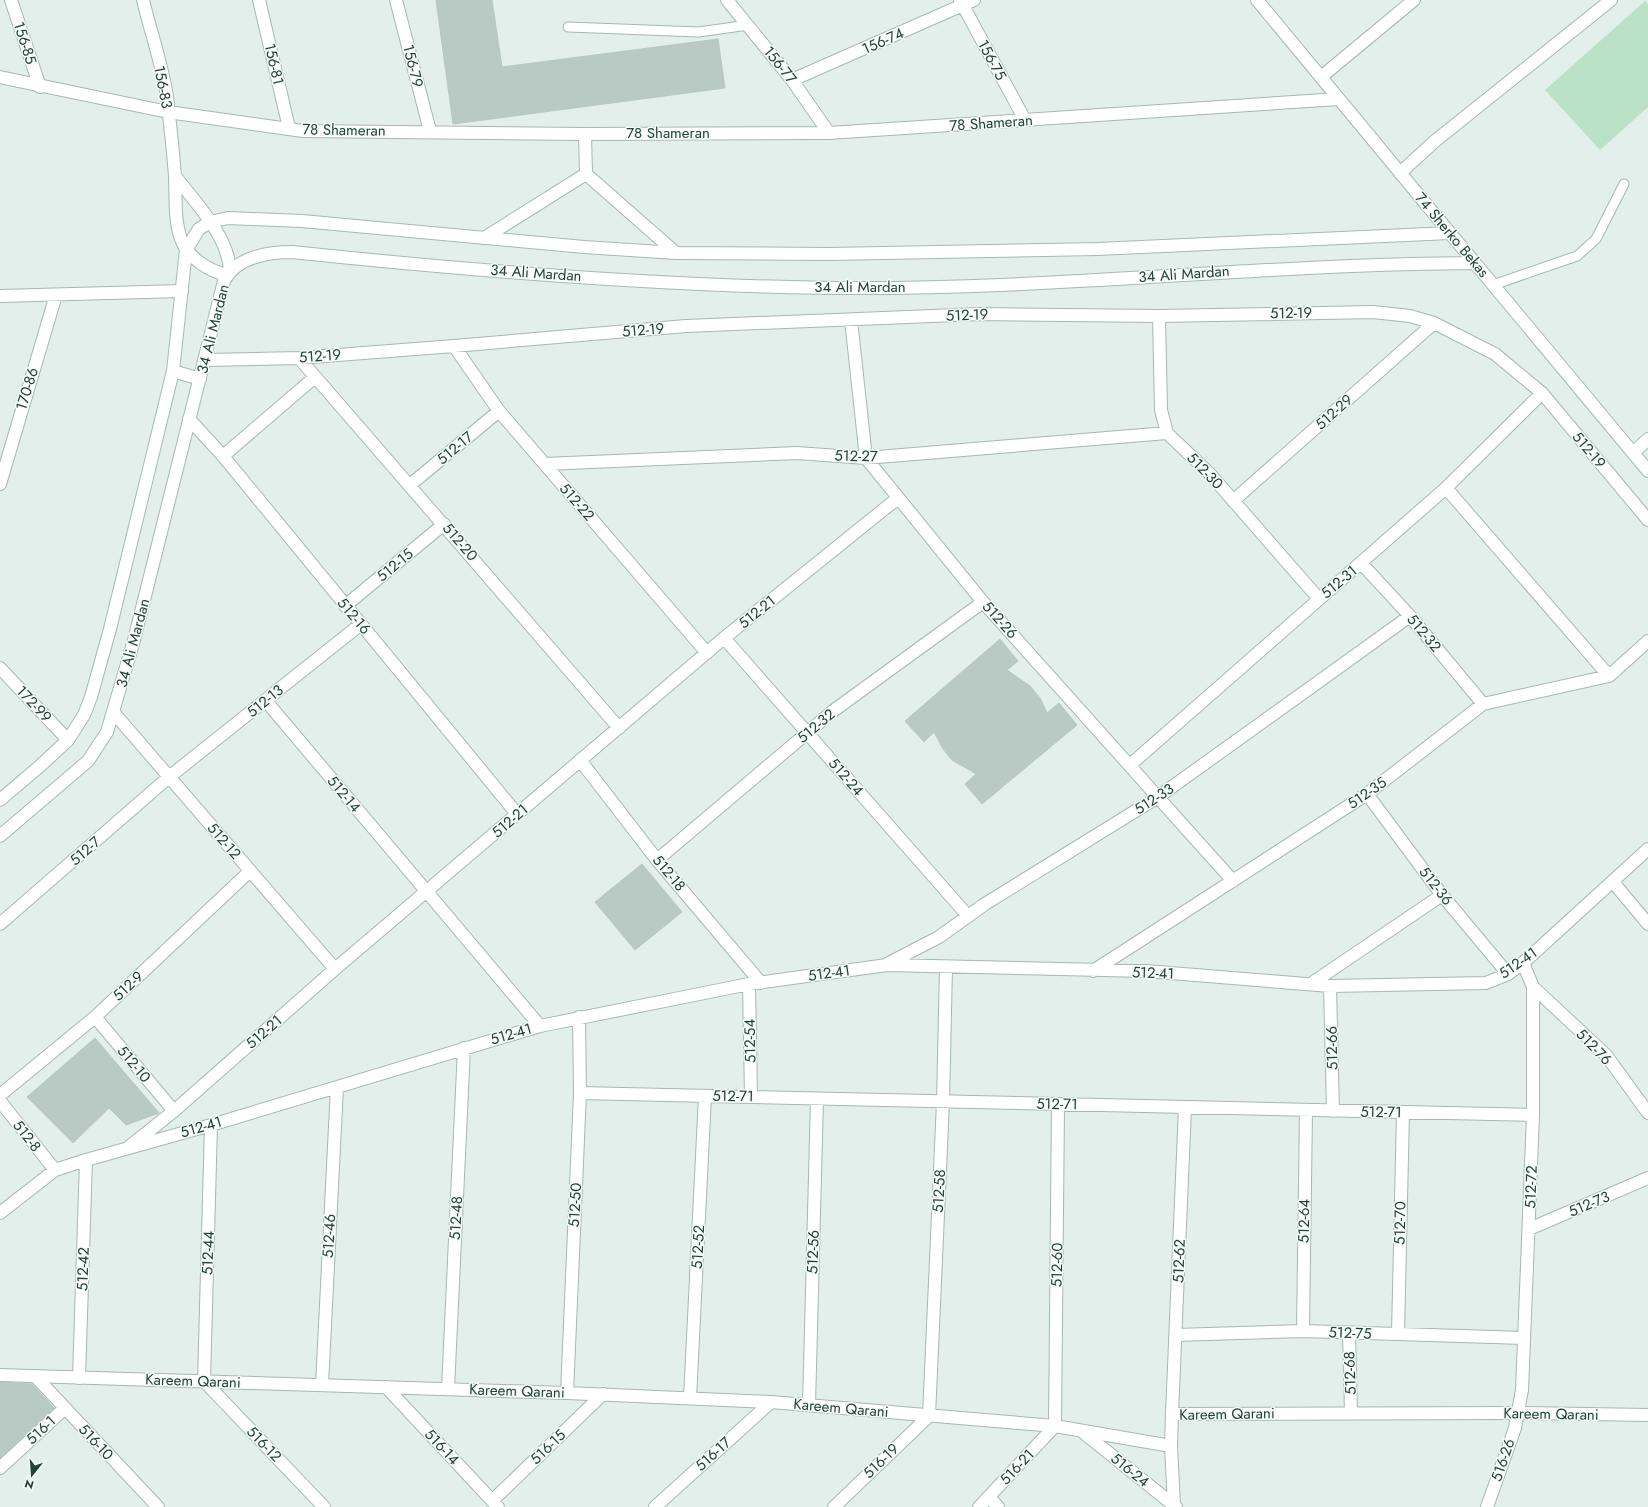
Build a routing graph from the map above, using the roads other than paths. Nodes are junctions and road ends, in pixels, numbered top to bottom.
1 (11, 0) edge
2 (143, 0) edge
3 (259, 0) edge
4 (396, 0) edge
5 (727, 0) edge
6 (1257, 0) edge
7 (1414, 0) edge
8 (1611, 0) edge
9 (966, 2) edge
10 (748, 26) junction
11 (568, 27) dead end
12 (0, 77) edge
13 (1321, 77) junction
14 (792, 80) junction
15 (40, 87) junction
16 (1339, 100) junction
17 (168, 112) junction
18 (1025, 120) junction
19 (289, 128) junction
20 (430, 131) junction
21 (829, 133) junction
22 (585, 134) junction
23 (1400, 173) junction
24 (586, 174) junction
25 (174, 176) junction
26 (1624, 184) dead end
27 (210, 222) junction
28 (1450, 232) junction
29 (484, 238) junction
30 (186, 250) junction
31 (676, 253) junction
32 (1475, 262) junction
33 (229, 273) junction
34 (1493, 284) junction
35 (182, 291) junction
36 (56, 295) junction
37 (0, 296) edge
38 (1159, 316) junction
39 (851, 320) junction
40 (1434, 323) junction
41 (454, 346) junction
42 (299, 358) junction
43 (205, 360) junction
44 (173, 371) junction
45 (315, 377) junction
46 (200, 379) junction
47 (1542, 393) junction
48 (499, 411) junction
49 (189, 419) junction
50 (1166, 432) junction
51 (1648, 439) edge
52 (1633, 453) junction
53 (223, 456) junction
54 (866, 458) junction
55 (545, 464) junction
56 (2, 466) edge
57 (1648, 471) edge
58 (0, 484) edge
59 (410, 485) junction
60 (1446, 488) junction
61 (898, 498) junction
62 (1233, 501) junction
63 (1648, 520) edge
64 (444, 524) junction
65 (1361, 563) junction
66 (1319, 599) junction
67 (983, 602) junction
68 (345, 606) junction
69 (1410, 616) junction
70 (361, 624) junction
71 (724, 638) junction
72 (1648, 641) edge
73 (707, 653) junction
74 (0, 668) edge
75 (1609, 676) junction
76 (266, 701) junction
77 (1483, 704) junction
78 (114, 714) junction
79 (619, 728) junction
80 (807, 733) junction
81 (68, 740) junction
82 (580, 760) junction
83 (1130, 765) junction
84 (170, 777) junction
85 (1367, 794) junction
86 (1158, 797) junction
87 (0, 800) edge
88 (517, 814) junction
89 (0, 836) edge
90 (1648, 849) edge
91 (657, 860) junction
92 (250, 871) junction
93 (1233, 881) junction
94 (1613, 882) junction
95 (425, 890) junction
96 (1442, 895) junction
97 (968, 916) junction
98 (0, 924) edge
99 (1648, 924) edge
100 (1523, 962) junction
101 (887, 965) junction
102 (946, 967) junction
103 (335, 970) junction
104 (1093, 971) junction
105 (1508, 974) junction
106 (761, 983) junction
107 (1312, 983) junction
108 (748, 984) junction
109 (1330, 986) junction
110 (1533, 987) junction
111 (95, 1017) junction
112 (579, 1018) junction
113 (540, 1026) junction
114 (464, 1048) junction
115 (337, 1086) junction
116 (580, 1093) junction
117 (0, 1095) edge
118 (705, 1096) junction
119 (751, 1097) junction
120 (817, 1098) junction
121 (0, 1101) edge
122 (943, 1102) junction
123 (1058, 1104) junction
124 (1185, 1107) junction
125 (1306, 1110) junction
126 (174, 1111) junction
127 (1333, 1111) junction
128 (1403, 1112) junction
129 (1648, 1113) edge
130 (1533, 1115) junction
131 (211, 1125) junction
132 (126, 1149) junction
133 (86, 1160) junction
134 (55, 1170) junction
135 (1648, 1178) edge
136 (0, 1213) edge
137 (1529, 1229) junction
138 (1303, 1331) junction
139 (1349, 1333) junction
140 (1398, 1334) junction
141 (1176, 1336) junction
142 (1524, 1338) junction
143 (0, 1375) edge
144 (35, 1376) junction
145 (79, 1378) junction
146 (204, 1381) junction
147 (322, 1385) junction
148 (386, 1387) junction
149 (448, 1389) junction
150 (567, 1393) junction
151 (603, 1394) junction
152 (690, 1398) junction
153 (771, 1402) junction
154 (809, 1405) junction
155 (64, 1408) junction
156 (1351, 1413) junction
157 (1517, 1413) junction
158 (1172, 1414) junction
159 (1648, 1415) edge
160 (929, 1416) junction
161 (1055, 1426) junction
162 (1084, 1433) junction
163 (1171, 1446) junction
164 (0, 1468) edge
165 (989, 1497) junction
166 (150, 1504) edge
167 (495, 1504) edge
168 (1175, 1506) edge
169 (324, 1507) edge
170 (655, 1507) edge
171 (834, 1507) edge
172 (979, 1507) edge
173 (998, 1507) edge
174 (1487, 1507) edge

1 - 15 street, 156-85
2 - 17 street, 156-83
3 - 19 street, 156-81
4 - 20 street, 156-79
5 - 10 street, 156-77
6 - 13 street, 74 Sherko Bekas
7 - 13 street
8 - 23 street
9 - 14 street, 156-74
9 - 18 street, 156-75
10 - 11 lane
10 - 14 street, 156-77
12 - 15 street, 78 Shameran
13 - 16 street, 74 Sherko Bekas
14 - 21 street, 156-77
15 - 17 street, 78 Shameran
16 - 18 street, 78 Shameran
16 - 23 street, 74 Sherko Bekas
17 - 19 street, 78 Shameran
17 - 25 street, 156-83
18 - 21 street, 78 Shameran
19 - 20 street, 78 Shameran
20 - 22 street, 78 Shameran
21 - 22 street, 78 Shameran
22 - 24 street
23 - 28 street, 74 Sherko Bekas
24 - 29 street
24 - 31 street
25 - 27 street
25 - 30 street, 156-83
26 - 34 lane
27 - 29 street, 34 Ali Mardan
27 - 30 street, 34 Ali Mardan
27 - 33 street
28 - 31 street, 34 Ali Mardan
28 - 32 street, 74 Sherko Bekas
29 - 31 street, 34 Ali Mardan
30 - 33 street
30 - 35 street, 34 Ali Mardan
32 - 33 street, 34 Ali Mardan
32 - 34 street, 74 Sherko Bekas
33 - 43 street, 34 Ali Mardan
34 - 52 street, 74 Sherko Bekas
35 - 36 street
35 - 44 street, 34 Ali Mardan
36 - 37 street
36 - 56 street, 170-86
38 - 39 street, 512-19
38 - 40 street, 512-19
38 - 50 street
39 - 41 street, 512-19
39 - 54 street
40 - 47 street, 512-19
40 - 62 street, 512-29
41 - 42 street, 512-19
41 - 48 street, 512-22
42 - 43 street, 512-19
42 - 45 street, 512-20
43 - 46 street, 34 Ali Mardan
44 - 46 street
44 - 81 street, 34 Ali Mardan
45 - 53 street
45 - 59 street, 512-20
46 - 49 street, 34 Ali Mardan
47 - 60 street, 512-31
47 - 63 street, 512-19
48 - 55 street, 512-22
48 - 59 street, 512-17
49 - 53 street, 512-16
49 - 78 street, 34 Ali Mardan
50 - 54 street, 512-27
50 - 62 street, 512-30
51 - 52 street
52 - 57 street, 74 Sherko Bekas
53 - 68 street, 512-16
54 - 55 street, 512-27
54 - 61 street, 512-26
55 - 73 street, 512-22
56 - 58 street, 170-86
59 - 64 street, 512-20
60 - 65 street, 512-31
60 - 75 street
61 - 67 street, 512-26
61 - 71 street, 512-21
62 - 66 street, 512-30
64 - 68 street, 512-15
64 - 79 street, 512-20
65 - 66 street, 512-31
65 - 69 street, 512-32
66 - 83 street, 512-31
67 - 80 street, 512-32
67 - 83 street, 512-26
68 - 70 street, 512-16
69 - 77 street, 512-32
69 - 86 street, 512-33
70 - 76 street, 512-13
70 - 88 street, 512-16
71 - 73 street, 512-21
71 - 80 street, 512-24
72 - 75 street, 512-35
73 - 79 street, 512-21
74 - 81 street, 172-99
75 - 77 street, 512-35
76 - 84 street, 512-13
76 - 95 street, 512-14
77 - 85 street, 512-35
78 - 84 street, 512-12
78 - 89 street, 34 Ali Mardan
79 - 82 street, 512-21
80 - 91 street, 512-32
80 - 97 street, 512-24
81 - 87 street, 34 Ali Mardan
82 - 88 street, 512-21
82 - 91 street, 512-18
83 - 86 street, 512-26
84 - 92 street, 512-12
84 - 98 street, 512-7
85 - 93 street, 512-35
85 - 96 street, 512-36
86 - 93 street, 512-26
86 - 97 street, 512-33
88 - 95 street, 512-21
90 - 94 street, 512-41
91 - 106 street, 512-18
92 - 103 street, 512-12
92 - 111 street, 512-9
93 - 104 street, 512-35
94 - 99 street
94 - 100 street, 512-41
95 - 103 street, 512-21
95 - 113 street, 512-14
96 - 105 street, 512-36
96 - 107 street
97 - 101 street, 512-33
100 - 105 street, 512-41
100 - 110 street, 512-72
101 - 102 street, 512-41
101 - 106 street, 512-41
102 - 104 street, 512-41
102 - 122 street, 512-58
103 - 126 street, 512-21
104 - 107 street, 512-41
105 - 109 street, 512-41
106 - 108 street, 512-41
107 - 109 street, 512-41
108 - 112 street, 512-41
108 - 119 street, 512-54
109 - 127 street, 512-66
110 - 129 street, 512-76
110 - 130 street, 512-72
111 - 117 street, 512-9
111 - 126 street, 512-10
112 - 113 street, 512-41
112 - 116 street, 512-50
113 - 114 street, 512-41
114 - 115 street, 512-41
114 - 149 street, 512-48
115 - 131 street, 512-41
115 - 147 street, 512-46
116 - 118 street, 512-71
116 - 150 street, 512-50
118 - 119 street, 512-71
118 - 152 street, 512-52
119 - 120 street, 512-71
120 - 122 street, 512-71
120 - 154 street, 512-56
121 - 134 street, 512-8
122 - 123 street, 512-71
122 - 160 street, 512-58
123 - 124 street, 512-71
123 - 161 street, 512-60
124 - 125 street, 512-71
124 - 141 street, 512-62
125 - 127 street, 512-71
125 - 138 street, 512-64
126 - 132 street, 512-21
127 - 128 street, 512-71
128 - 130 street, 512-71
128 - 140 street, 512-70
130 - 137 street, 512-72
131 - 132 street, 512-41
131 - 146 street, 512-44
132 - 133 street, 512-41
133 - 134 street, 512-41
133 - 145 street, 512-42
134 - 136 street, 512-41
135 - 137 street, 512-73
137 - 142 street, 512-72
138 - 139 street, 512-75
138 - 141 street, 512-75
139 - 140 street, 512-75
139 - 156 street, 512-68
140 - 142 street, 512-75
141 - 158 street, 512-62
142 - 157 street, 512-72
143 - 144 street, Kareem Qarani
144 - 145 street, Kareem Qarani
144 - 155 street, 516-10
145 - 146 street, Kareem Qarani
146 - 147 street, Kareem Qarani
146 - 169 street, 516-12
147 - 148 street, Kareem Qarani
148 - 149 street, Kareem Qarani
148 - 167 street, 516-14
149 - 150 street, Kareem Qarani
150 - 151 street, Kareem Qarani
151 - 152 street, Kareem Qarani
151 - 167 street, 516-15
152 - 153 street, Kareem Qarani
153 - 154 street, Kareem Qarani
153 - 170 street, 516-17
154 - 160 street, Kareem Qarani
155 - 164 street, 516-1
155 - 166 street, 516-10
156 - 157 street, Kareem Qarani
156 - 158 street, Kareem Qarani
157 - 159 street, Kareem Qarani
157 - 174 street, 516-26
158 - 163 street, Kareem Qarani
160 - 161 street, Kareem Qarani
160 - 171 street, 516-19
161 - 162 street, Kareem Qarani
161 - 165 street, 516-21
162 - 163 street, Kareem Qarani
162 - 168 street, 516-24
163 - 168 street
165 - 172 street, 516-21
165 - 173 street

